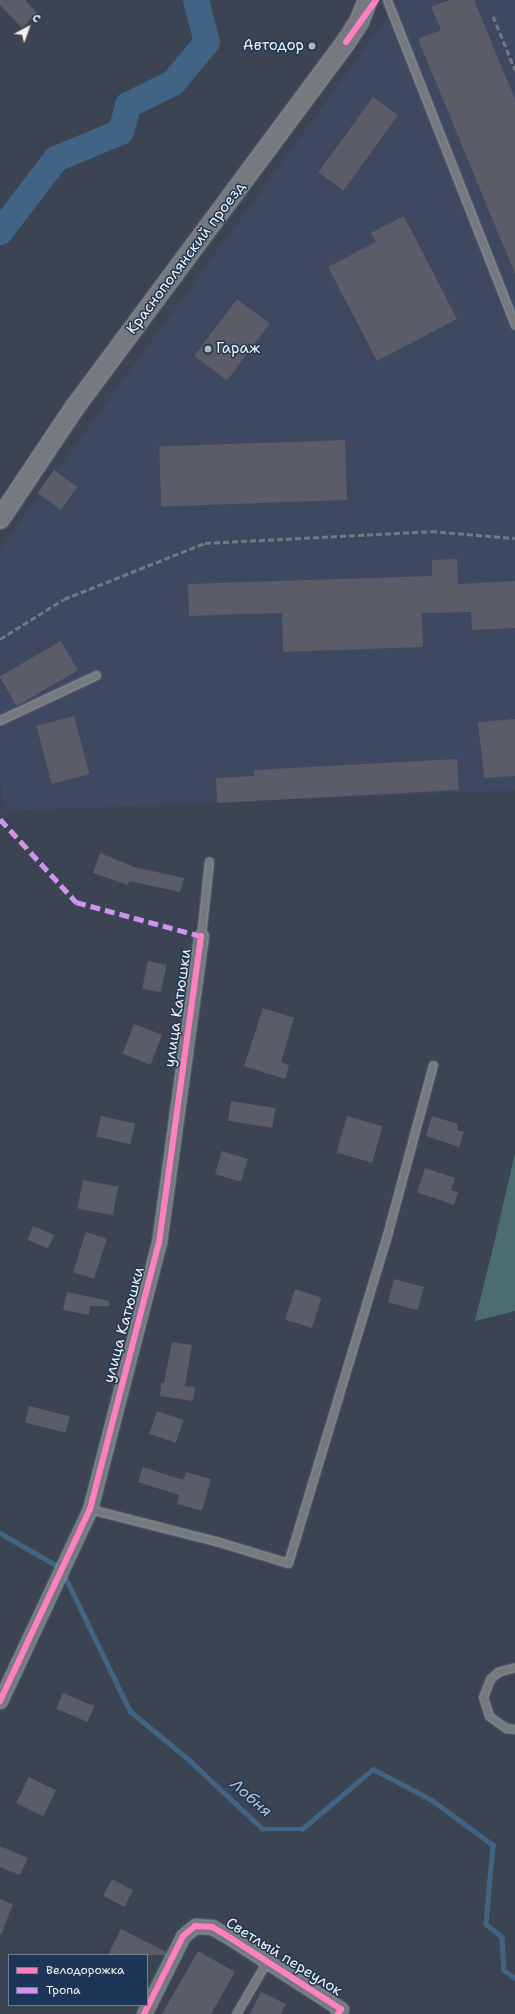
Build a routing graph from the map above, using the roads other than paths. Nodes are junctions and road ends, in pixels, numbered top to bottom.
1 (368, 0) edge
2 (376, 0) edge
3 (387, 0) edge
4 (346, 42) junction
5 (515, 325) edge
6 (0, 519) edge
7 (96, 675) dead end
8 (0, 720) edge
9 (209, 861) dead end
10 (201, 936) joint
11 (433, 1065) dead end
12 (90, 1509) junction
13 (515, 1667) edge
14 (0, 1701) edge
15 (515, 1729) edge
16 (267, 1961) junction
17 (340, 2011) edge
18 (144, 2014) edge
19 (236, 2014) edge

1 - 4 main road
2 - 4 street, Краснополянский проезд
3 - 5 lane
4 - 6 main road, Краснополянский проезд
7 - 8 lane
9 - 10 lane
10 - 12 street, улица Катюшки
11 - 12 lane
12 - 14 street, улица Катюшки
13 - 15 lane
16 - 17 street, Светлый переулок
16 - 18 street, Светлый переулок
16 - 19 lane

